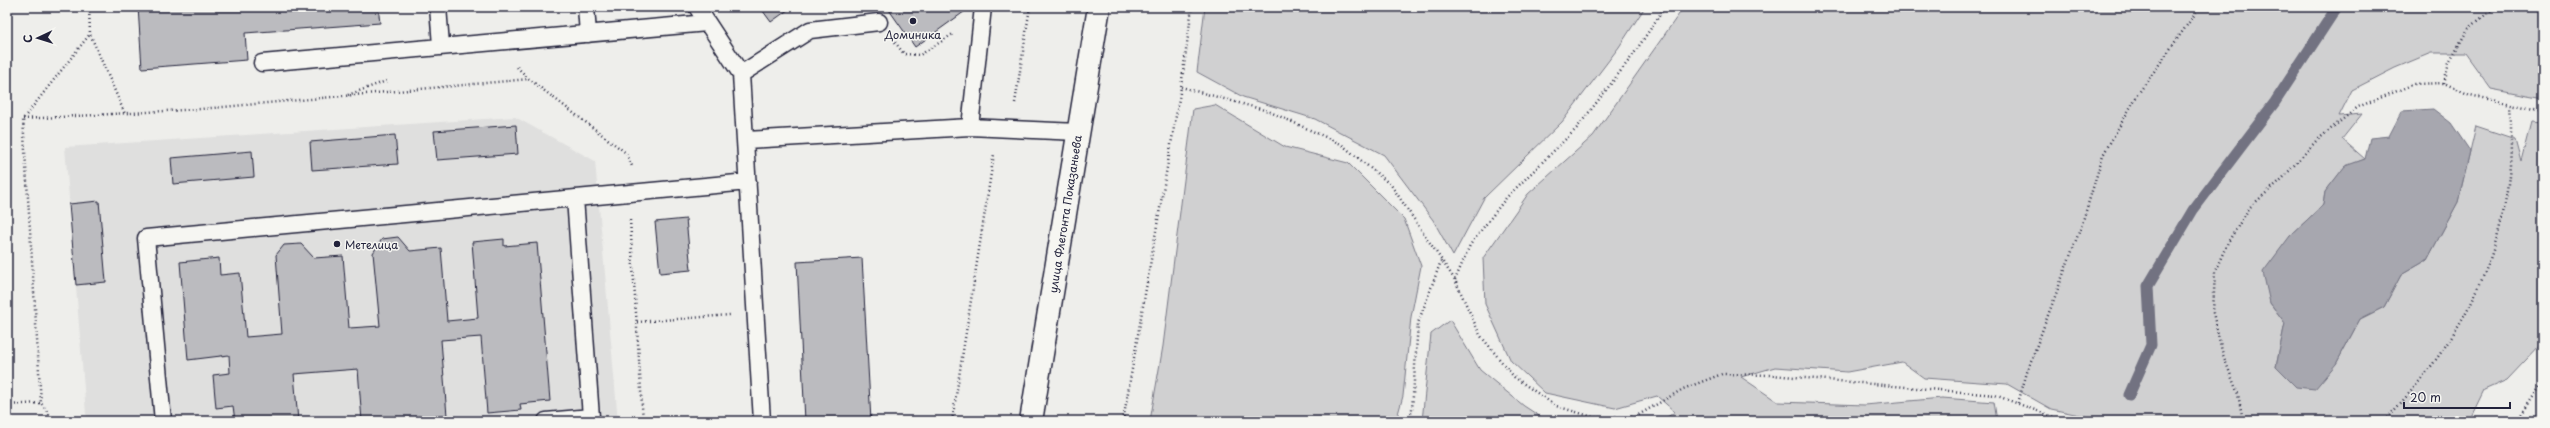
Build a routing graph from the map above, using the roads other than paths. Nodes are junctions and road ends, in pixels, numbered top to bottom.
1 (438, 7) edge
2 (586, 7) edge
3 (697, 7) edge
4 (1099, 7) edge
5 (983, 11) edge
6 (879, 22) road end
7 (708, 23) junction
8 (588, 34) junction
9 (441, 45) junction
10 (262, 63) dead end
11 (741, 74) junction
12 (970, 127) junction
13 (1078, 132) junction
14 (746, 140) junction
15 (748, 182) junction
16 (575, 198) junction
17 (163, 421) edge
18 (546, 421) edge
19 (762, 421) edge
20 (1031, 421) edge

1 - 9 lane
2 - 8 lane
3 - 7 lane
4 - 13 main road, улица Флегонта Показаньева
5 - 12 lane
6 - 11 lane
7 - 8 lane
7 - 11 lane
8 - 9 lane
9 - 10 lane
11 - 14 lane
12 - 13 lane
12 - 14 lane
13 - 20 main road, улица Флегонта Показаньева
14 - 15 lane
15 - 16 lane
15 - 19 lane
16 - 17 lane
16 - 18 lane

